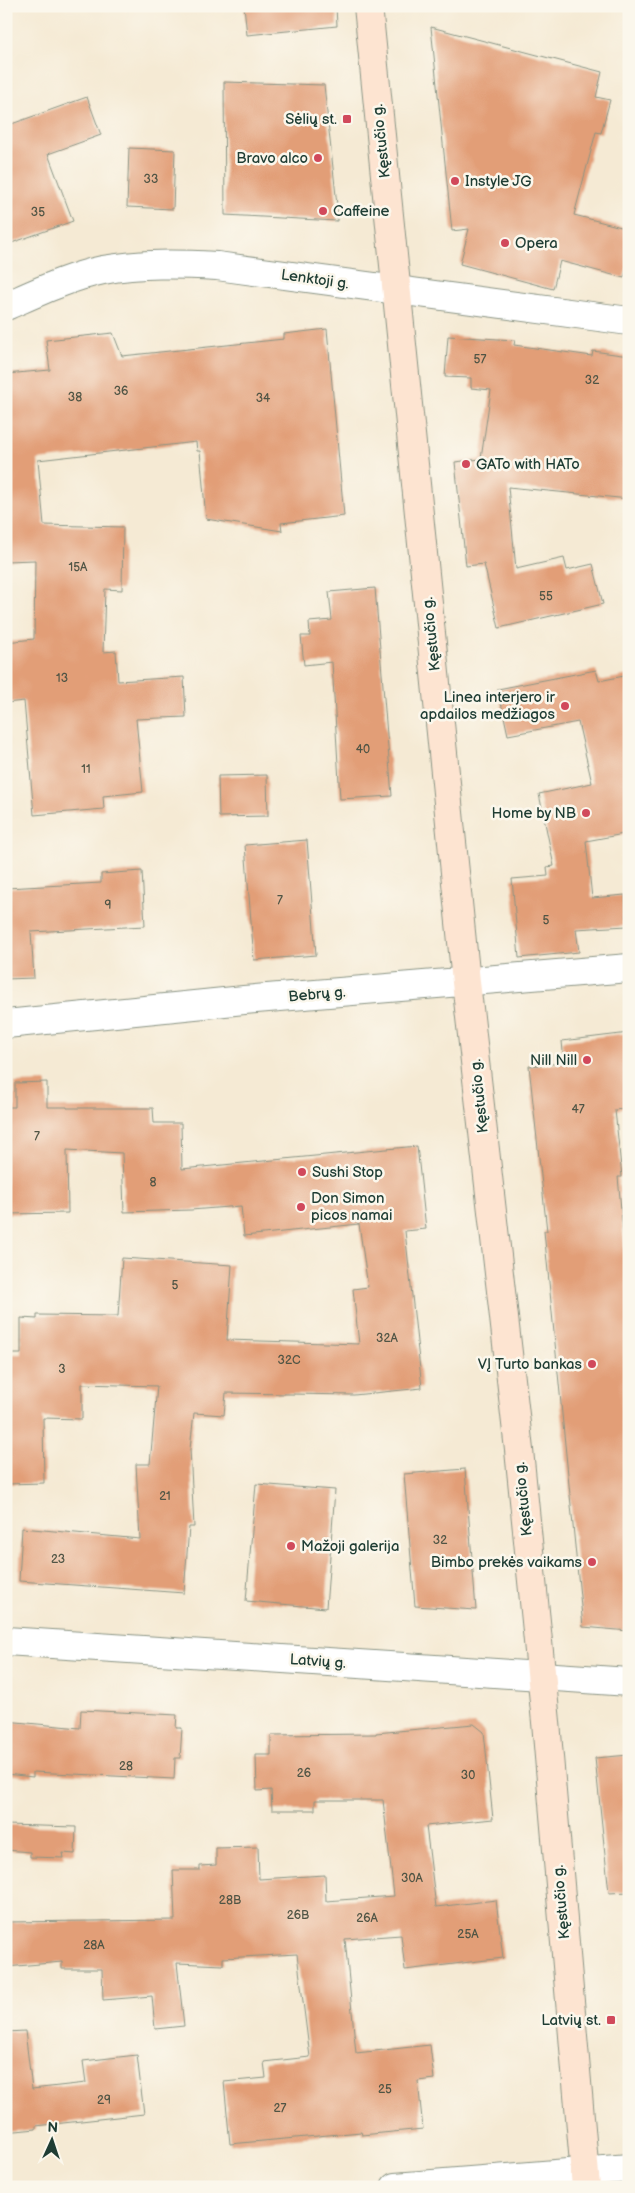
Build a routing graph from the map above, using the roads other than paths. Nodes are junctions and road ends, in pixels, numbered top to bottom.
1 (368, 6) edge
2 (396, 290) junction
3 (6, 306) edge
4 (629, 321) edge
5 (629, 968) edge
6 (466, 982) junction
7 (6, 1024) edge
8 (6, 1641) edge
9 (541, 1676) junction
10 (629, 1682) edge
11 (629, 2168) edge
12 (585, 2179) edge
13 (395, 2187) edge

1 - 2 main road, Kęstučio g.
2 - 3 street, Lenktoji g.
2 - 4 street, Lenktoji g.
2 - 6 main road, Kęstučio g.
5 - 6 street, Bebrų g.
6 - 7 street, Bebrų g.
6 - 9 main road, Kęstučio g.
8 - 9 street, Latvių g.
9 - 10 street, Latvių g.
9 - 12 main road, Kęstučio g.
11 - 12 street
12 - 13 street

